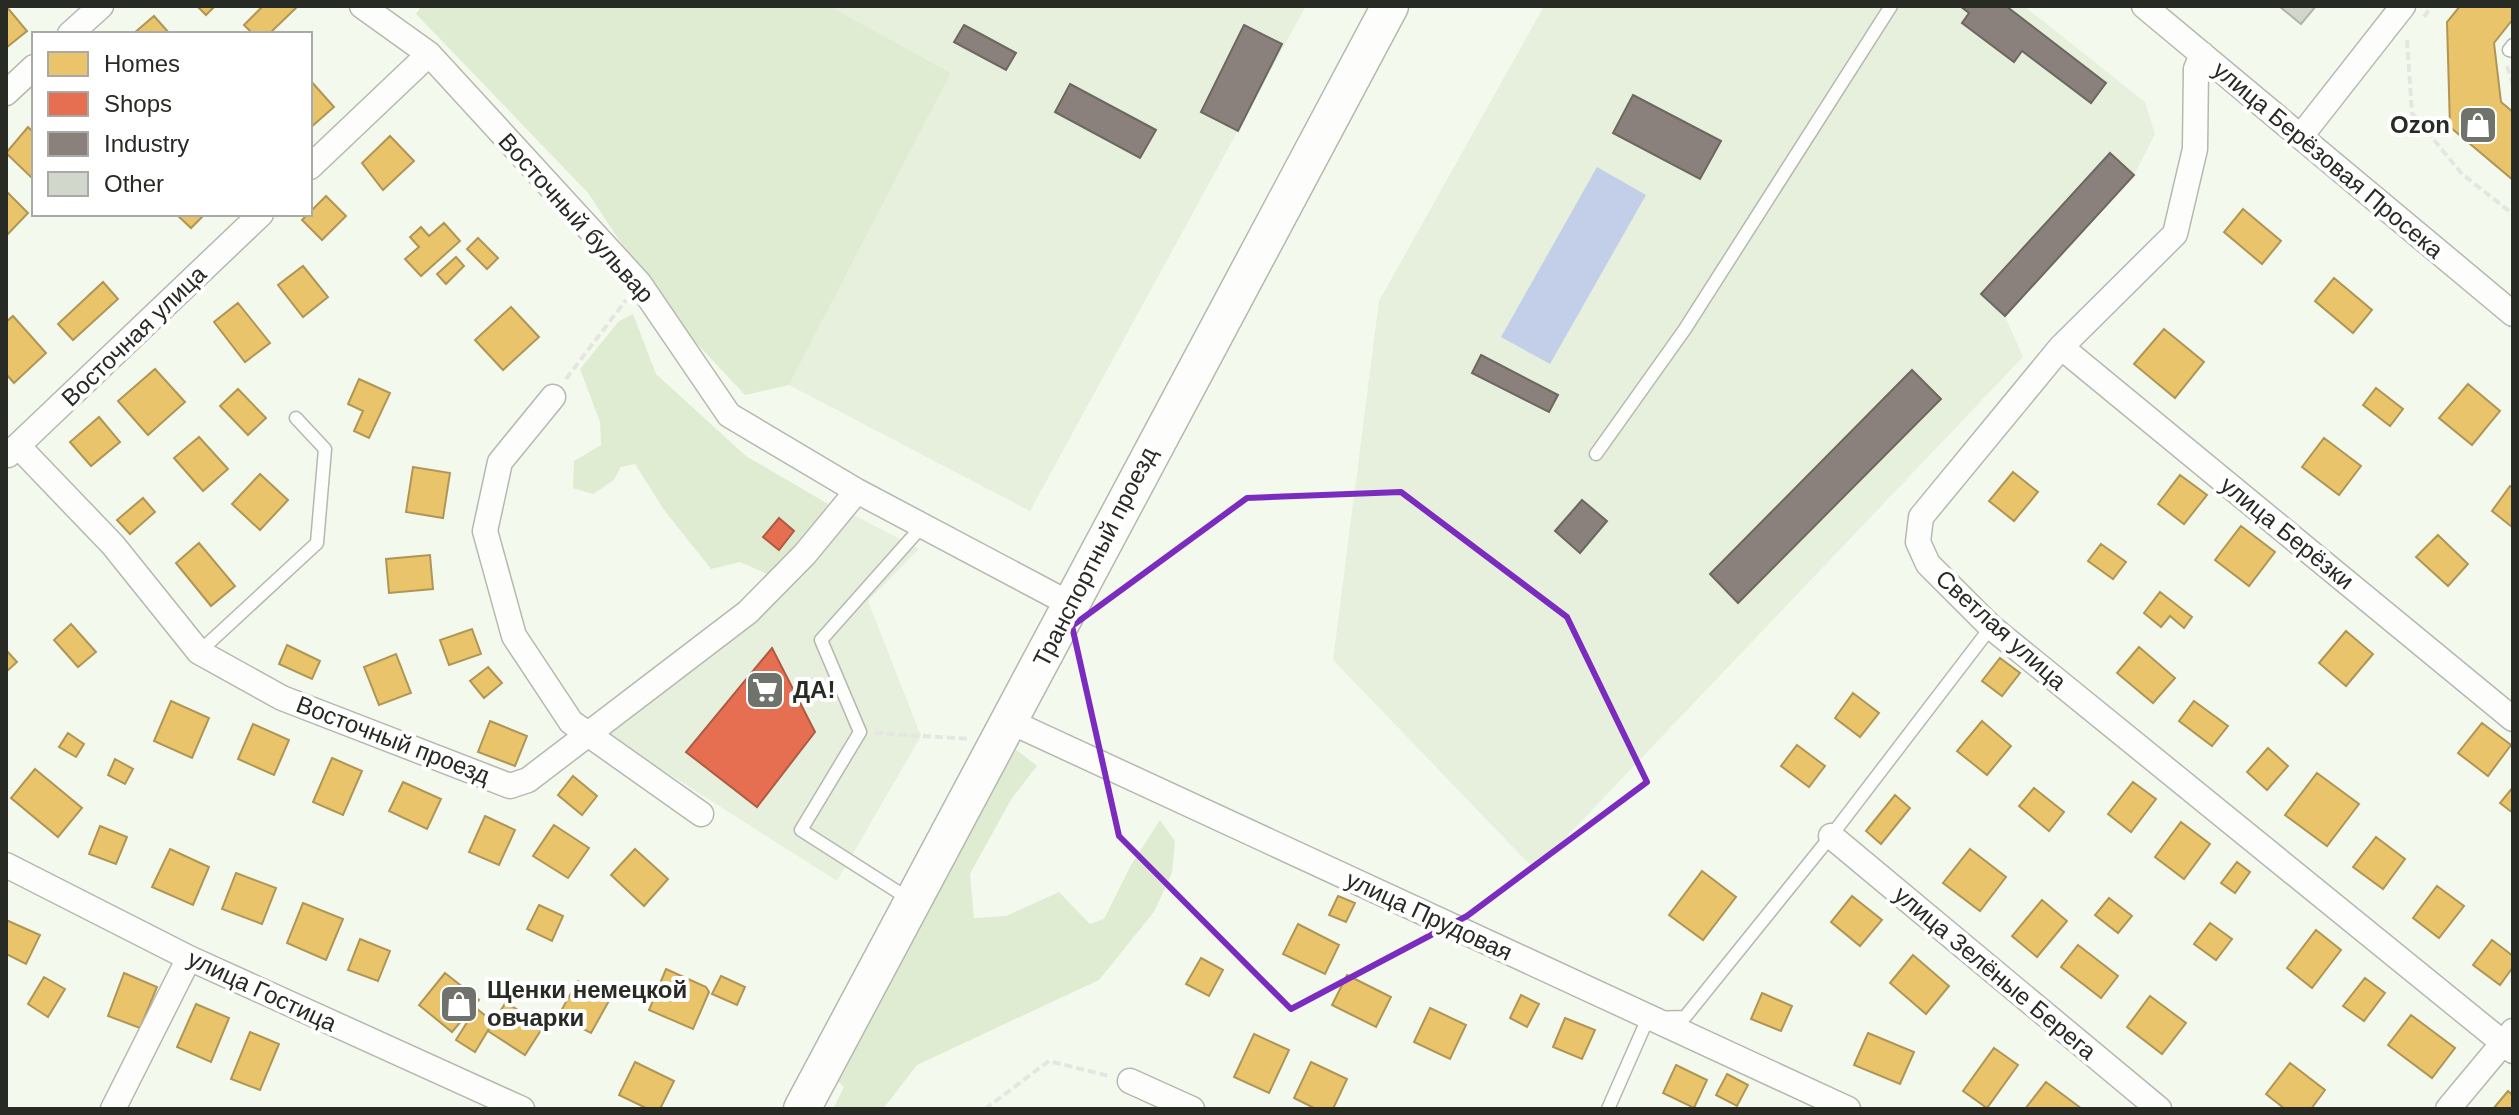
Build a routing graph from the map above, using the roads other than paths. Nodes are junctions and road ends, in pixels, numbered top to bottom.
1 (101, 6) edge
2 (1390, 6) edge
3 (1891, 6) edge
4 (2144, 6) edge
5 (2403, 6) edge
6 (374, 10) edge
7 (72, 32) edge
8 (2513, 45) edge
9 (2513, 51) edge
10 (429, 54) junction
11 (2202, 54) junction
12 (32, 69) edge
13 (6, 93) edge
14 (2301, 136) junction
15 (312, 165) edge
16 (259, 216) edge
17 (2513, 314) edge
18 (2061, 347) junction
19 (553, 397) road end
20 (296, 418) dead end
21 (12, 452) edge
22 (1596, 454) dead end
23 (857, 491) junction
24 (924, 524) junction
25 (1068, 603) junction
26 (1991, 627) junction
27 (199, 652) junction
28 (2513, 719) edge
29 (1011, 722) junction
30 (590, 733) junction
31 (701, 814) dead end
32 (1831, 836) junction
33 (6, 865) edge
34 (913, 902) junction
35 (189, 958) junction
36 (1648, 1018) junction
37 (2510, 1042) edge
38 (1130, 1081) road end
39 (114, 1109) edge
40 (522, 1109) edge
41 (802, 1109) edge
42 (1192, 1109) edge
43 (1608, 1109) edge
44 (1848, 1109) edge
45 (2159, 1109) edge
46 (2448, 1109) edge

1 - 7 street
2 - 25 main road, Транспортный проезд
3 - 22 lane
4 - 11 street, улица Берёзовая Просека
5 - 14 street
6 - 10 street, Восточный бульвар
8 - 9 lane
10 - 15 street
10 - 23 street, Восточный бульвар
11 - 14 street, улица Берёзовая Просека
11 - 18 street, Светлая улица
12 - 13 street
14 - 17 street, улица Берёзовая Просека
16 - 21 street, Восточная улица
18 - 26 street, Светлая улица
18 - 28 street, улица Берёзки
19 - 30 street
20 - 27 lane
21 - 27 street, Восточный проезд
23 - 24 street, Восточный бульвар
23 - 30 street, Восточный проезд
24 - 25 street, Восточный бульвар
24 - 34 lane
25 - 29 main road, Транспортный проезд
26 - 32 lane
26 - 37 street, Светлая улица
27 - 30 street, Восточный проезд
29 - 34 main road, Транспортный проезд
29 - 36 street, улица Прудовая
30 - 31 street
32 - 36 lane
32 - 45 street, улица Зелёные Берега
33 - 35 street, улица Гостица
34 - 41 main road, Транспортный проезд
35 - 39 street
35 - 40 street, улица Гостица
36 - 43 lane
36 - 44 street, улица Прудовая
37 - 46 street
38 - 42 street

